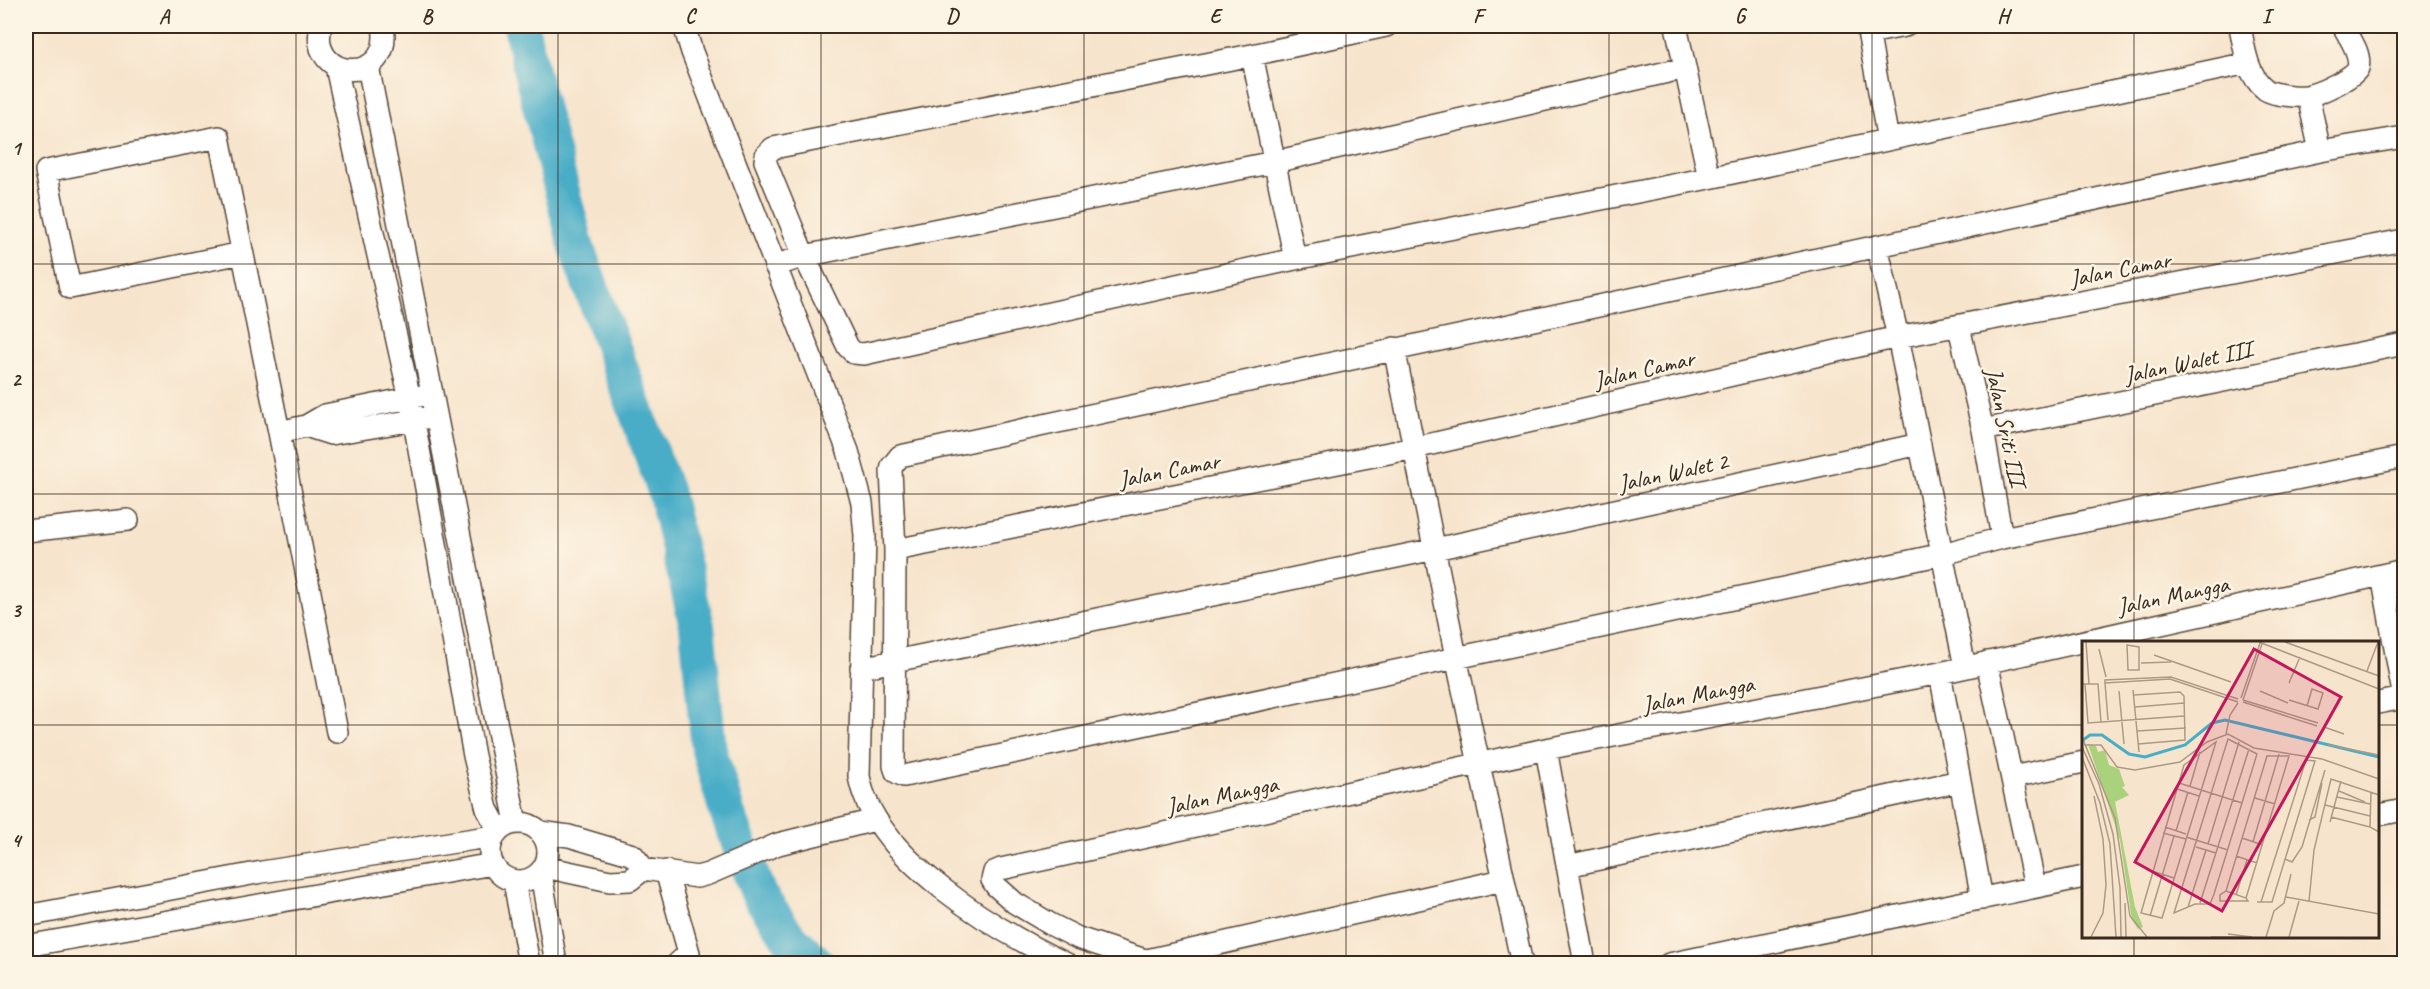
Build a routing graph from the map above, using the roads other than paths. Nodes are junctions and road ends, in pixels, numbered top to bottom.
1 (321, 26) edge
2 (383, 26) edge
3 (684, 26) edge
4 (1386, 26) edge
5 (1676, 26) edge
6 (1905, 26) edge
7 (2240, 26) edge
8 (2343, 26) edge
9 (1868, 29) edge
10 (1252, 55) junction
11 (2248, 63) junction
12 (369, 66) junction
13 (336, 67) junction
14 (1685, 68) junction
15 (2308, 96) junction
16 (2404, 137) edge
17 (1888, 140) junction
18 (2320, 151) junction
19 (1274, 162) junction
20 (1709, 178) junction
21 (397, 213) junction
22 (370, 218) junction
23 (2404, 240) edge
24 (1877, 246) junction
25 (242, 253) junction
26 (804, 256) junction
27 (1295, 259) junction
28 (775, 266) junction
29 (1959, 327) junction
30 (1898, 337) junction
31 (2404, 344) edge
32 (1395, 348) junction
33 (433, 392) junction
34 (410, 399) junction
35 (437, 415) junction
36 (414, 421) junction
37 (306, 426) junction
38 (1983, 430) junction
39 (279, 432) junction
40 (1920, 444) junction
41 (1414, 448) junction
42 (2404, 457) edge
43 (128, 520) dead end
44 (26, 531) edge
45 (2002, 538) junction
46 (1436, 549) junction
47 (895, 550) junction
48 (1943, 554) junction
49 (2404, 570) edge
50 (2382, 575) junction
51 (2082, 641) edge
52 (2082, 641) edge
53 (1456, 657) junction
54 (894, 661) junction
55 (1987, 662) junction
56 (1965, 667) junction
57 (861, 668) junction
58 (1940, 673) junction
59 (2404, 698) edge
60 (2379, 703) edge
61 (337, 732) dead end
62 (1546, 749) junction
63 (2082, 762) edge
64 (1481, 765) junction
65 (2012, 777) junction
66 (1960, 781) junction
67 (2404, 810) edge
68 (2379, 815) edge
69 (875, 820) junction
70 (503, 830) junction
71 (540, 832) junction
72 (493, 864) junction
73 (1567, 866) junction
74 (644, 869) junction
75 (543, 870) junction
76 (666, 871) junction
77 (262, 872) junction
78 (2082, 877) edge
79 (1503, 880) junction
80 (514, 881) junction
81 (2035, 887) junction
82 (1982, 899) junction
83 (269, 903) junction
84 (26, 916) edge
85 (26, 946) edge
86 (686, 960) edge
87 (1150, 962) edge
88 (529, 963) edge
89 (556, 963) edge
90 (1067, 963) edge
91 (1522, 963) edge
92 (1585, 963) edge
93 (1669, 963) edge

1 - 13 street
2 - 12 street
3 - 28 street
4 - 10 street
5 - 14 street
6 - 9 street
7 - 11 street
8 - 15 street
9 - 17 street
10 - 19 street
10 - 26 street
11 - 15 street
11 - 17 street
12 - 13 street
12 - 21 street
13 - 22 street
14 - 19 street
14 - 20 street
15 - 18 street
16 - 18 street
17 - 20 street
18 - 24 street
19 - 26 street
19 - 27 street
20 - 27 street
21 - 22 street
21 - 33 street
22 - 34 street
23 - 29 street, Jalan Camar
24 - 30 street
24 - 32 street
25 - 25 street
25 - 39 street
26 - 27 street
26 - 28 street
28 - 57 street
29 - 30 street, Jalan Camar
29 - 38 street, Jalan Sriti III
30 - 40 street
30 - 41 street, Jalan Camar
31 - 38 street, Jalan Walet III
32 - 41 street
32 - 47 street
33 - 34 street
33 - 35 street
34 - 36 street
34 - 37 street
35 - 36 street
35 - 70 street
36 - 37 street
36 - 70 street
37 - 39 street
38 - 45 street, Jalan Sriti III
39 - 61 street
40 - 46 street, Jalan Walet 2
40 - 48 street
41 - 46 street
41 - 47 street, Jalan Camar
42 - 45 street
43 - 44 street
45 - 48 street
46 - 53 street
46 - 54 street, Jalan Walet 2
47 - 54 street
48 - 53 street
48 - 56 street
49 - 50 street, Jalan Mangga
50 - 51 street, Jalan Mangga
50 - 59 street
52 - 55 street, Jalan Mangga
53 - 54 street
53 - 64 street
54 - 57 street, Jalan Walet 2
55 - 56 street, Jalan Mangga
55 - 65 street
56 - 58 street, Jalan Mangga
57 - 69 street
58 - 62 street, Jalan Mangga
58 - 66 street
59 - 60 street
62 - 64 street, Jalan Mangga
62 - 73 street
63 - 65 street
64 - 79 street
64 - 87 street, Jalan Mangga
65 - 81 street
66 - 73 street
66 - 82 street
67 - 68 street
69 - 76 street
69 - 90 street
70 - 71 street
70 - 72 street
70 - 77 street
71 - 74 street
71 - 75 street
72 - 80 street
72 - 83 street
73 - 92 street
74 - 75 street
74 - 76 street
75 - 80 street
75 - 89 street
76 - 86 street
77 - 83 street
77 - 84 street
78 - 81 street
79 - 87 street
79 - 91 street
80 - 88 street
81 - 82 street
82 - 93 street
83 - 85 street

